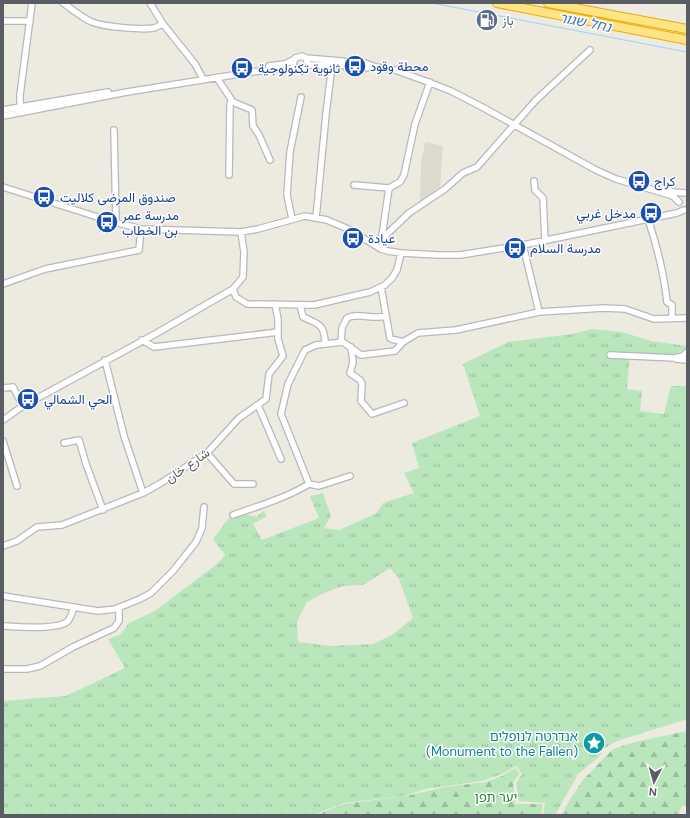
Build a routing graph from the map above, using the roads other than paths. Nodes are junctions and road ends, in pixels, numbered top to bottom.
1 (32, 3) edge
2 (63, 3) edge
3 (150, 3) edge
4 (497, 3) edge
5 (548, 3) edge
6 (3, 21) edge
7 (30, 21) junction
8 (163, 24) junction
9 (687, 29) edge
10 (687, 40) edge
11 (590, 50) dead end
12 (306, 58) junction
13 (294, 60) junction
14 (332, 65) junction
15 (308, 66) junction
16 (376, 67) junction
17 (295, 69) junction
18 (202, 77) junction
19 (217, 78) junction
20 (430, 82) junction
21 (300, 97) dead end
22 (231, 100) junction
23 (20, 107) junction
24 (3, 110) edge
25 (3, 116) edge
26 (514, 125) junction
27 (114, 130) dead end
28 (270, 160) dead end
29 (589, 166) junction
30 (229, 176) dead end
31 (534, 181) dead end
32 (354, 185) dead end
33 (3, 187) edge
34 (389, 188) junction
35 (686, 193) edge
36 (679, 202) junction
37 (686, 210) edge
38 (316, 218) junction
39 (292, 219) junction
40 (648, 219) junction
41 (116, 222) junction
42 (141, 229) junction
43 (241, 232) junction
44 (546, 240) junction
45 (383, 242) junction
46 (523, 245) junction
47 (381, 249) junction
48 (401, 253) junction
49 (3, 284) edge
50 (381, 287) junction
51 (233, 289) junction
52 (275, 304) junction
53 (300, 305) junction
54 (539, 312) junction
55 (386, 316) junction
56 (672, 318) junction
57 (687, 318) edge
58 (278, 332) junction
59 (142, 340) junction
60 (340, 342) junction
61 (403, 342) junction
62 (325, 344) junction
63 (351, 347) junction
64 (687, 352) edge
65 (610, 355) dead end
66 (676, 358) junction
67 (106, 360) junction
68 (687, 360) edge
69 (3, 388) edge
70 (404, 403) dead end
71 (258, 405) junction
72 (23, 406) junction
73 (3, 420) edge
74 (3, 441) edge
75 (64, 444) dead end
76 (207, 453) junction
77 (281, 459) dead end
78 (350, 476) dead end
79 (253, 484) dead end
80 (310, 484) junction
81 (17, 486) dead end
82 (143, 493) junction
83 (204, 507) dead end
84 (103, 510) junction
85 (233, 515) dead end
86 (3, 546) edge
87 (3, 596) edge
88 (74, 607) junction
89 (119, 607) junction
90 (3, 626) edge
91 (3, 669) edge

1 - 7 street
2 - 8 street
3 - 8 street
4 - 10 highway
5 - 9 highway
6 - 7 street
7 - 23 street
8 - 18 street
11 - 26 street
12 - 13 street
12 - 15 street
12 - 16 street
13 - 17 street
13 - 18 street
14 - 15 street
14 - 16 street
14 - 38 street
15 - 17 street
16 - 20 street
17 - 19 street
18 - 23 street
19 - 22 street
19 - 25 street
20 - 26 street
20 - 34 street
21 - 39 street
22 - 28 street
22 - 30 street
23 - 24 street
26 - 29 street
26 - 45 street
27 - 41 street
29 - 35 street
29 - 36 street
31 - 44 street
32 - 34 street
33 - 41 street
34 - 45 street
35 - 36 street
36 - 37 street
37 - 40 street
38 - 39 street
38 - 47 street
39 - 43 street
40 - 44 street
40 - 56 street
41 - 42 street
42 - 43 street
42 - 49 street
43 - 51 street
44 - 46 street
45 - 47 street
46 - 48 street
46 - 54 street
47 - 48 street
48 - 50 street
50 - 53 street
50 - 55 street
51 - 52 street
51 - 59 street
52 - 53 street
52 - 58 street, شارع خان
53 - 62 street
54 - 56 street
54 - 61 street
55 - 60 street
55 - 61 street
56 - 57 street
58 - 59 street
58 - 71 street, شارع خان
59 - 67 street
60 - 62 street
60 - 63 street
61 - 63 street
62 - 80 street
63 - 70 street
64 - 66 street
65 - 66 street
66 - 68 street
67 - 72 street
67 - 82 street
69 - 72 street
71 - 76 street, شارع خان
71 - 77 street
72 - 73 street
74 - 81 street
75 - 84 street
76 - 79 street
76 - 82 street, شارع خان
78 - 80 street
80 - 85 street
82 - 84 street, شارع خان
83 - 89 street
84 - 86 street, شارع خان
87 - 88 street
88 - 89 street
88 - 90 street
89 - 91 street

